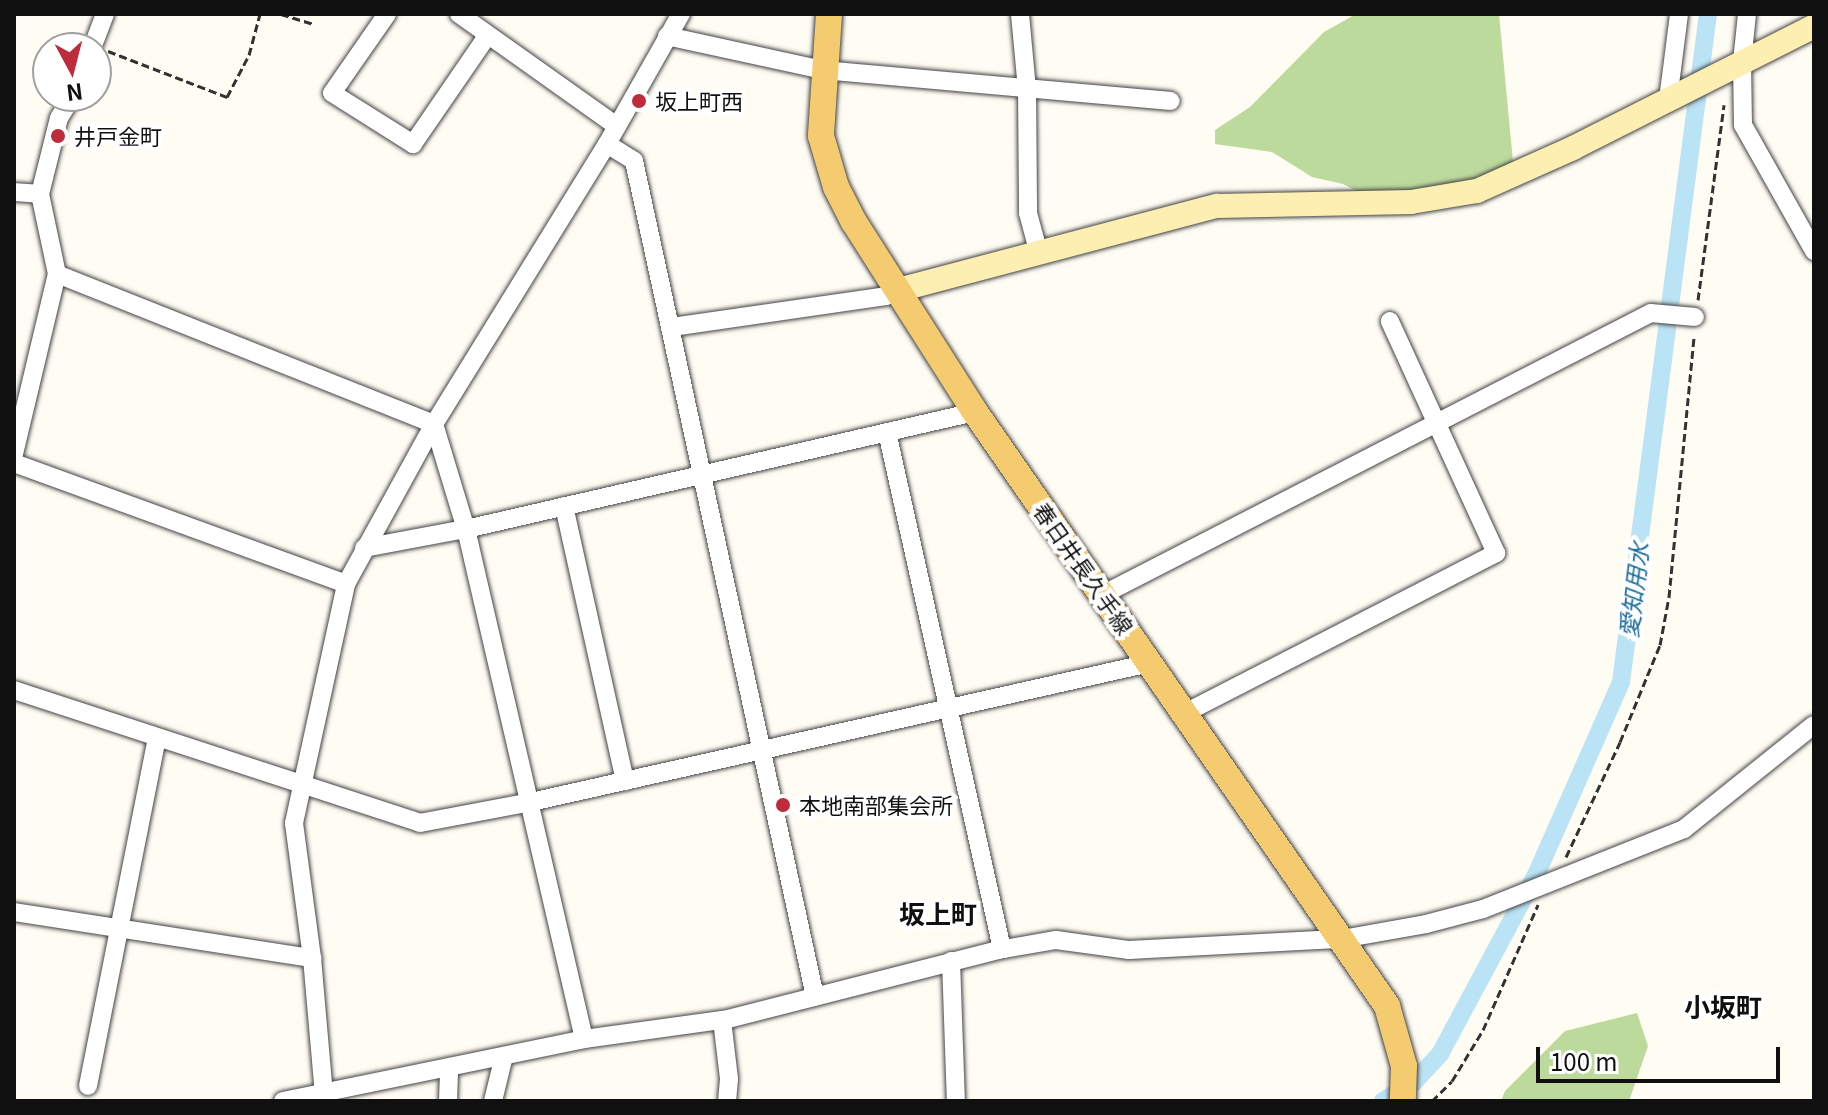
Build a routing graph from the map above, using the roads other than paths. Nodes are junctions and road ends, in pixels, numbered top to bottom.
1 (387, 14) edge
2 (459, 14) edge
3 (681, 14) edge
4 (829, 14) edge
5 (1020, 14) edge
6 (1679, 14) edge
7 (1747, 14) edge
8 (1814, 26) edge
9 (488, 35) junction
10 (667, 36) junction
11 (1731, 67) junction
12 (823, 70) junction
13 (1027, 89) junction
14 (1674, 96) junction
15 (1171, 101) dead end
16 (63, 112) edge
17 (615, 125) junction
18 (607, 144) junction
19 (14, 192) edge
20 (40, 194) junction
21 (1038, 251) junction
22 (1814, 251) edge
23 (57, 274) junction
24 (898, 290) junction
25 (1695, 317) road end
26 (1390, 321) dead end
27 (672, 327) junction
28 (975, 412) junction
29 (1439, 423) junction
30 (434, 424) junction
31 (887, 432) junction
32 (14, 454) edge
33 (14, 463) edge
34 (703, 473) junction
35 (564, 506) junction
36 (466, 529) junction
37 (364, 548) junction
38 (346, 584) junction
39 (1102, 595) junction
40 (1150, 663) junction
41 (14, 690) edge
42 (950, 708) junction
43 (1185, 713) junction
44 (1814, 725) edge
45 (157, 739) junction
46 (763, 749) junction
47 (625, 781) junction
48 (300, 786) junction
49 (531, 802) junction
50 (14, 912) edge
51 (117, 928) junction
52 (1342, 939) junction
53 (1002, 949) junction
54 (312, 958) junction
55 (951, 961) junction
56 (815, 997) junction
57 (722, 1020) junction
58 (584, 1039) junction
59 (504, 1056) junction
60 (449, 1068) junction
61 (88, 1086) dead end
62 (324, 1095) junction
63 (283, 1101) edge
64 (448, 1101) edge
65 (493, 1101) edge
66 (727, 1101) edge
67 (956, 1101) edge
68 (1403, 1101) edge

1 - 9 street
2 - 9 street
3 - 10 street
4 - 12 main road, 春日井長久手線
5 - 13 street
6 - 14 street
7 - 11 street
8 - 11 street
9 - 17 street
10 - 12 street
10 - 17 street
11 - 14 street
11 - 22 street
12 - 13 street
12 - 24 main road, 春日井長久手線
13 - 15 street
13 - 21 street
14 - 21 street
16 - 20 street
17 - 18 street
18 - 27 street
18 - 30 street
19 - 20 street
20 - 23 street
21 - 24 street
23 - 30 street
23 - 32 street
24 - 27 street
24 - 28 main road, 春日井長久手線
25 - 29 street
26 - 29 street
27 - 34 street
28 - 31 street
28 - 39 main road, 春日井長久手線
29 - 39 street
29 - 43 street
30 - 36 street
30 - 37 street
31 - 34 street
31 - 42 street
33 - 38 street
34 - 35 street
34 - 46 street
35 - 36 street
35 - 47 street
36 - 37 street
36 - 49 street
37 - 38 street
38 - 48 street
39 - 40 main road, 春日井長久手線
40 - 42 street
40 - 43 main road, 春日井長久手線
41 - 45 street
42 - 46 street
42 - 53 street
43 - 52 main road, 春日井長久手線
44 - 52 street
45 - 48 street
45 - 51 street
46 - 47 street
46 - 56 street
47 - 49 street
48 - 49 street
48 - 54 street
49 - 58 street
50 - 51 street
51 - 54 street
51 - 61 street
52 - 53 street
52 - 68 main road, 春日井長久手線
53 - 55 street
54 - 62 street
55 - 56 street
55 - 67 street
56 - 57 street
57 - 58 street
57 - 66 street
58 - 59 street
59 - 60 street
59 - 65 street
60 - 62 street
60 - 64 street
62 - 63 street

